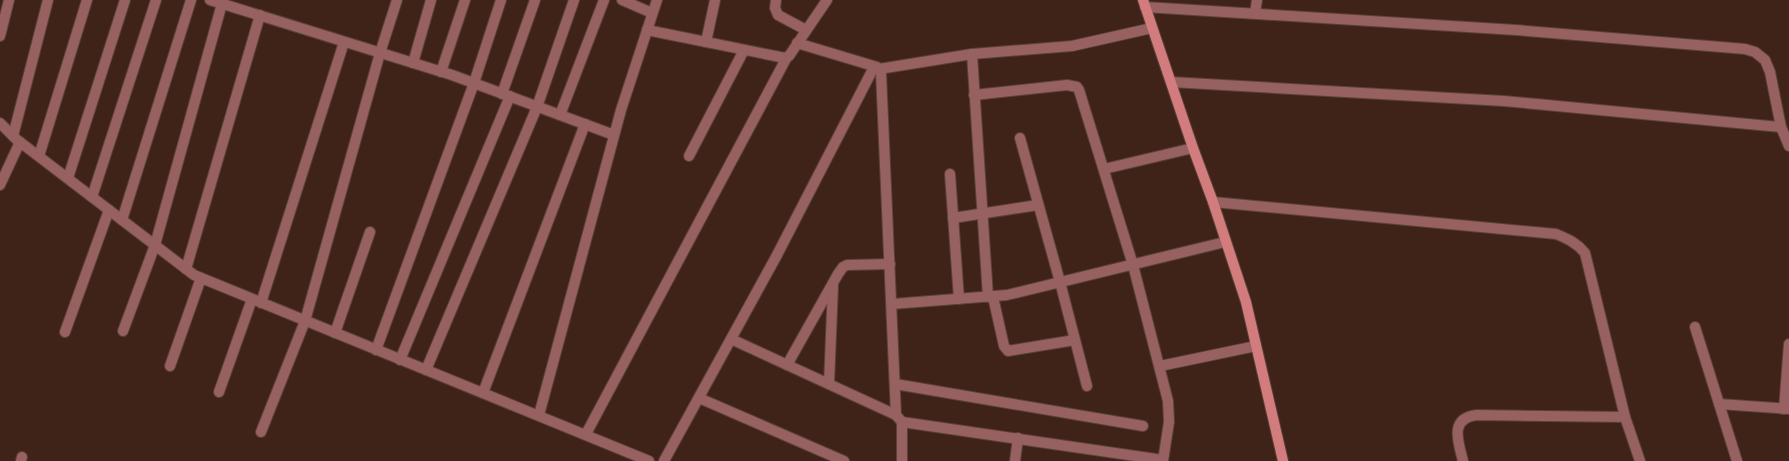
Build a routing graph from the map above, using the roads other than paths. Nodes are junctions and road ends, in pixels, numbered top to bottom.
1 (10, 0) edge
2 (48, 0) edge
3 (86, 0) edge
4 (125, 0) edge
5 (156, 0) edge
6 (191, 0) edge
7 (210, 0) edge
8 (398, 0) edge
9 (431, 0) edge
10 (465, 0) edge
11 (501, 0) edge
12 (535, 0) edge
13 (574, 0) edge
14 (604, 0) edge
15 (622, 0) edge
16 (657, 0) edge
17 (714, 0) edge
18 (776, 0) edge
19 (827, 0) edge
20 (1257, 0) edge
21 (223, 2) edge
22 (1144, 3) edge
23 (652, 13) junction
24 (1256, 14) junction
25 (260, 16) junction
26 (1152, 28) junction
27 (647, 30) junction
28 (806, 30) junction
29 (0, 36) edge
30 (344, 42) junction
31 (706, 42) junction
32 (797, 43) junction
33 (744, 50) junction
34 (380, 53) junction
35 (972, 54) junction
36 (787, 57) junction
37 (413, 63) junction
38 (876, 68) junction
39 (441, 72) junction
40 (1171, 82) junction
41 (474, 83) junction
42 (506, 95) junction
43 (974, 95) junction
44 (537, 107) junction
45 (560, 115) junction
46 (0, 123) edge
47 (585, 124) junction
48 (1781, 127) junction
49 (614, 135) junction
50 (1020, 138) dead end
51 (17, 139) junction
52 (1789, 146) edge
53 (1193, 148) junction
54 (39, 156) junction
55 (688, 156) dead end
56 (1104, 169) junction
57 (950, 174) dead end
58 (68, 178) junction
59 (0, 185) edge
60 (92, 197) junction
61 (1213, 202) junction
62 (1038, 205) junction
63 (109, 210) junction
64 (983, 214) junction
65 (953, 218) junction
66 (122, 220) junction
67 (370, 232) dead end
68 (1225, 242) junction
69 (155, 245) junction
70 (890, 264) junction
71 (1133, 264) junction
72 (186, 269) junction
73 (201, 278) junction
74 (833, 282) junction
75 (1060, 282) junction
76 (991, 297) junction
77 (959, 299) junction
78 (257, 301) junction
79 (892, 304) junction
80 (304, 321) junction
81 (1695, 327) dead end
82 (123, 331) dead end
83 (65, 332) dead end
84 (335, 333) junction
85 (731, 339) junction
86 (1075, 340) junction
87 (1789, 344) edge
88 (1256, 346) junction
89 (376, 350) junction
90 (400, 360) junction
91 (787, 365) junction
92 (170, 366) dead end
93 (1160, 366) junction
94 (426, 370) junction
95 (829, 384) junction
96 (895, 384) junction
97 (1087, 386) dead end
98 (219, 392) dead end
99 (483, 393) junction
100 (698, 398) junction
101 (1719, 404) junction
102 (1786, 409) edge
103 (539, 416) junction
104 (1625, 417) junction
105 (899, 418) junction
106 (1143, 426) dead end
107 (261, 432) dead end
108 (586, 434) junction
109 (1018, 438) junction
110 (1163, 460) edge
111 (649, 461) edge
112 (664, 461) edge
113 (844, 461) edge
114 (902, 461) edge
115 (1015, 461) edge
116 (1283, 461) edge
117 (1463, 461) edge
118 (1640, 461) edge
119 (1737, 461) edge

1 - 29 street
2 - 51 street
3 - 54 street
4 - 58 street
5 - 60 street
6 - 66 street
7 - 21 street
8 - 34 street
9 - 37 street
10 - 39 street
11 - 41 street
12 - 42 street
13 - 44 street
14 - 45 street
15 - 23 street
16 - 23 street
17 - 31 street
18 - 28 street
19 - 28 street
20 - 24 street
21 - 25 street
21 - 69 street
22 - 24 street
22 - 26 main road
23 - 27 street
24 - 48 street
25 - 30 street
25 - 72 street
26 - 35 street
26 - 40 main road
27 - 31 street
27 - 49 street
28 - 32 street
30 - 34 street
30 - 78 street
31 - 33 street
32 - 36 street
32 - 38 street
33 - 36 street
33 - 55 street
34 - 37 street
34 - 80 street
35 - 38 street
35 - 43 street
36 - 108 street
37 - 39 street
38 - 70 street
38 - 85 street
39 - 41 street
40 - 48 street
40 - 53 main road
41 - 42 street
41 - 89 street
42 - 44 street
42 - 90 street
43 - 56 street
43 - 64 street
44 - 45 street
44 - 94 street
45 - 47 street
46 - 51 street
47 - 49 street
47 - 99 street
48 - 52 street
49 - 103 street
50 - 62 street
51 - 54 street
51 - 59 street
53 - 56 street
53 - 61 main road
54 - 58 street
56 - 71 street
57 - 65 street
58 - 60 street
60 - 63 street
61 - 68 main road
61 - 104 street
62 - 64 street
62 - 75 street
63 - 66 street
63 - 83 street
64 - 65 street
64 - 76 street
65 - 77 street
66 - 69 street
67 - 84 street
68 - 71 street
68 - 88 main road
69 - 72 street
69 - 82 street
70 - 74 street
70 - 79 street
71 - 75 street
71 - 93 street
72 - 73 street
73 - 78 street
73 - 92 street
74 - 91 street
74 - 95 street
75 - 76 street
75 - 86 street
76 - 77 street
76 - 86 street
77 - 79 street
78 - 80 street
78 - 98 street
79 - 96 street
80 - 84 street
80 - 107 street
81 - 101 street
84 - 89 street
85 - 91 street
85 - 100 street
86 - 97 street
87 - 102 street
88 - 93 street
88 - 116 main road
89 - 90 street
90 - 94 street
91 - 95 street
93 - 110 street
94 - 99 street
95 - 105 street
96 - 105 street
96 - 106 street
99 - 103 street
100 - 112 street
100 - 113 street
101 - 102 street
101 - 119 street
103 - 108 street
104 - 117 street
104 - 118 street
105 - 109 street
105 - 114 street
108 - 111 street
109 - 110 street
109 - 115 street

